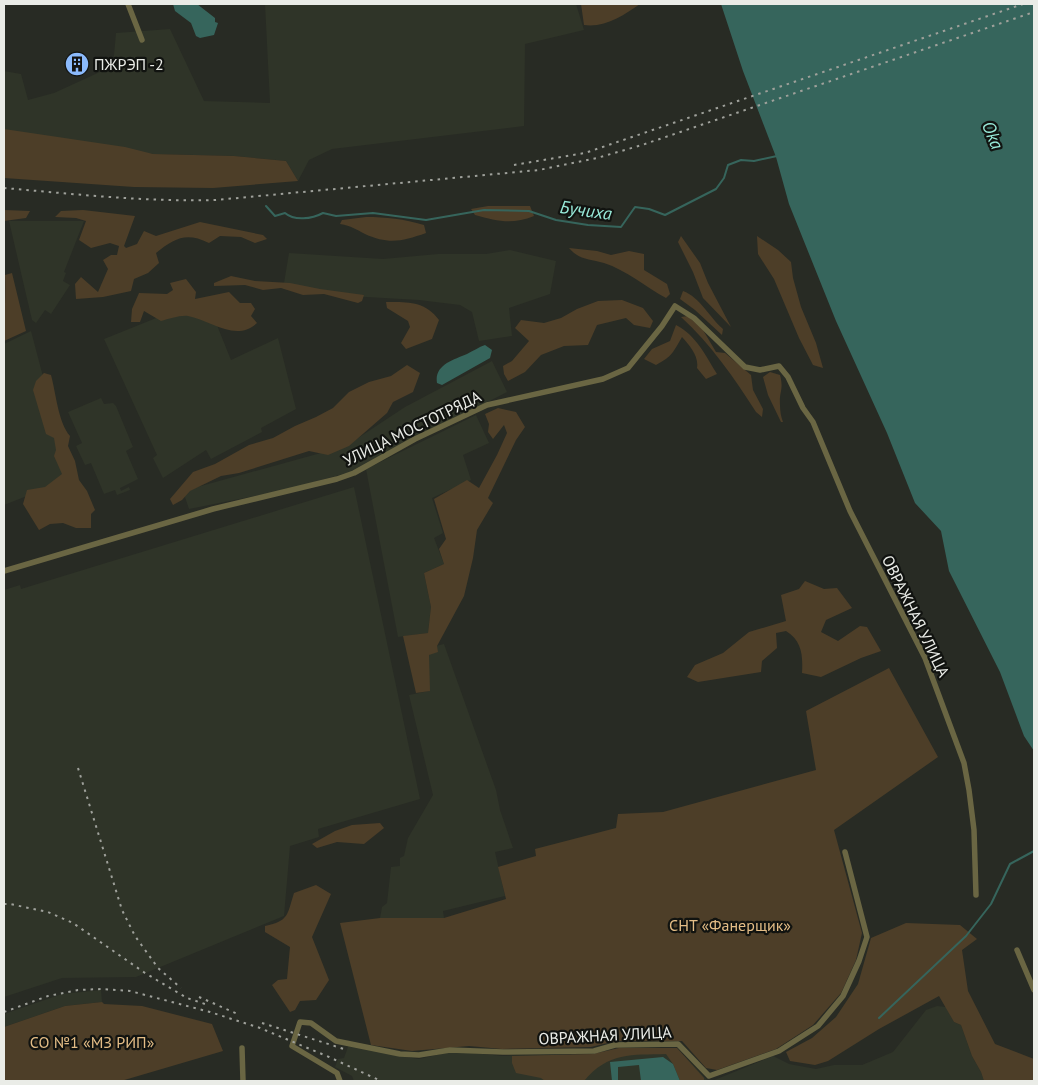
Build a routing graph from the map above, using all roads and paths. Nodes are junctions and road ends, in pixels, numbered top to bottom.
1 (128, 4) edge
2 (142, 40) dead end
3 (779, 366) joint
4 (4, 571) edge
5 (845, 852) dead end
6 (976, 895) dead end
7 (1017, 950) dead end
8 (1034, 990) edge
9 (242, 1048) dead end
10 (244, 1081) edge
11 (340, 1081) edge

1 - 2 street
3 - 4 street, УЛИЦА МОСТОТРЯДА
3 - 6 street, ОВРАЖНАЯ УЛИЦА
5 - 11 street, ОВРАЖНАЯ УЛИЦА
7 - 8 street
9 - 10 street

